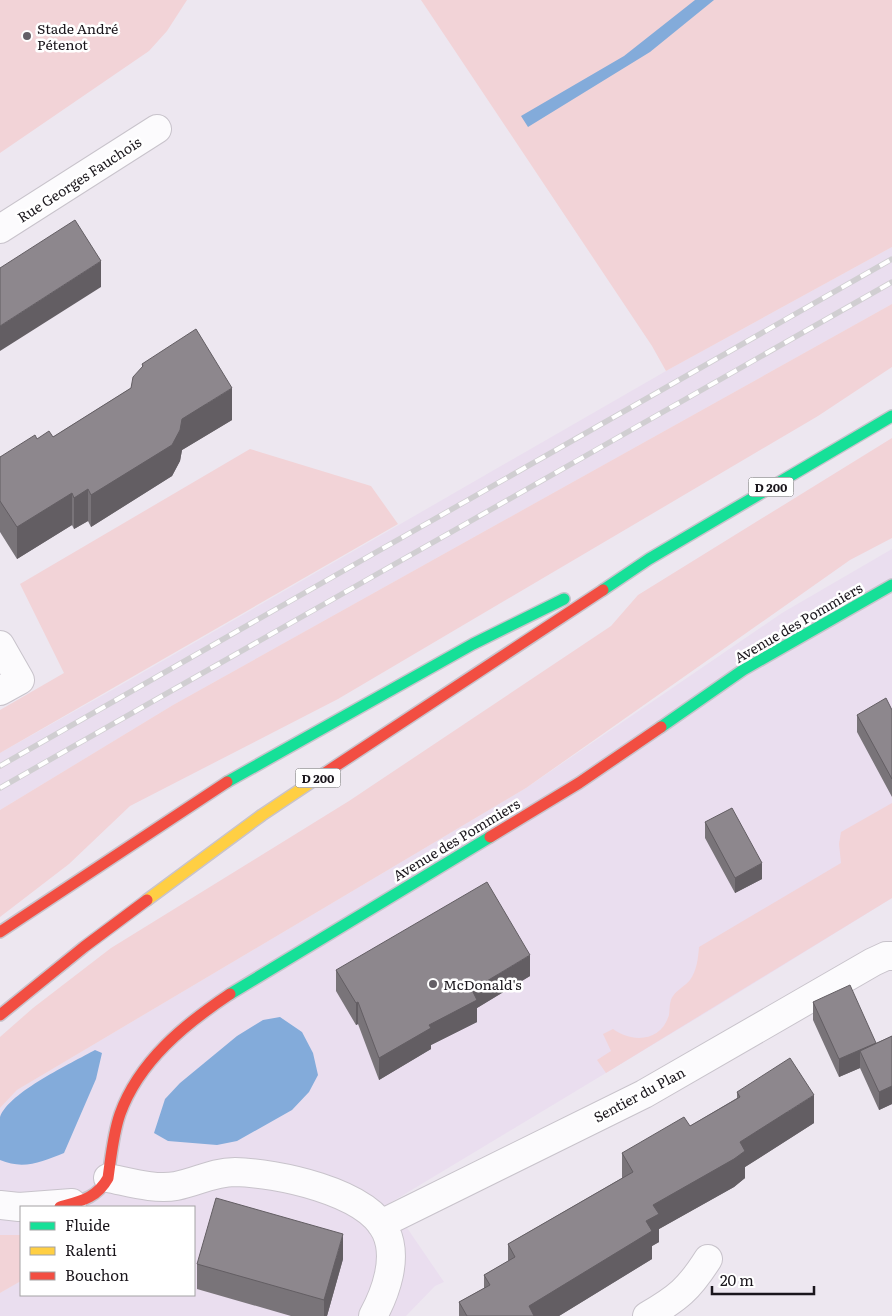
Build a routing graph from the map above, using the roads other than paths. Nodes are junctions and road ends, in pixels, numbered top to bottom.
1 (157, 129) dead end
2 (0, 230) edge
3 (892, 416) edge
4 (649, 559) junction
5 (892, 585) edge
6 (0, 645) edge
7 (10, 685) edge
8 (0, 932) edge
9 (892, 956) edge
10 (0, 1016) edge
11 (108, 1178) junction
12 (0, 1205) edge
13 (66, 1205) edge
14 (42, 1206) edge
15 (20, 1207) edge
16 (20, 1220) edge
17 (382, 1224) junction
18 (0, 1225) edge
19 (708, 1259) dead end
20 (374, 1316) edge
21 (647, 1316) edge

1 - 2 street, Rue Georges Fauchois
3 - 4 main road, D 200
4 - 8 main road, D 200
4 - 10 main road, D 200
5 - 11 main road, Avenue des Pommiers
6 - 7 street
9 - 17 street, Sentier du Plan
11 - 13 main road
11 - 17 street
12 - 15 street
13 - 14 street
16 - 18 street
17 - 20 street
19 - 21 street

